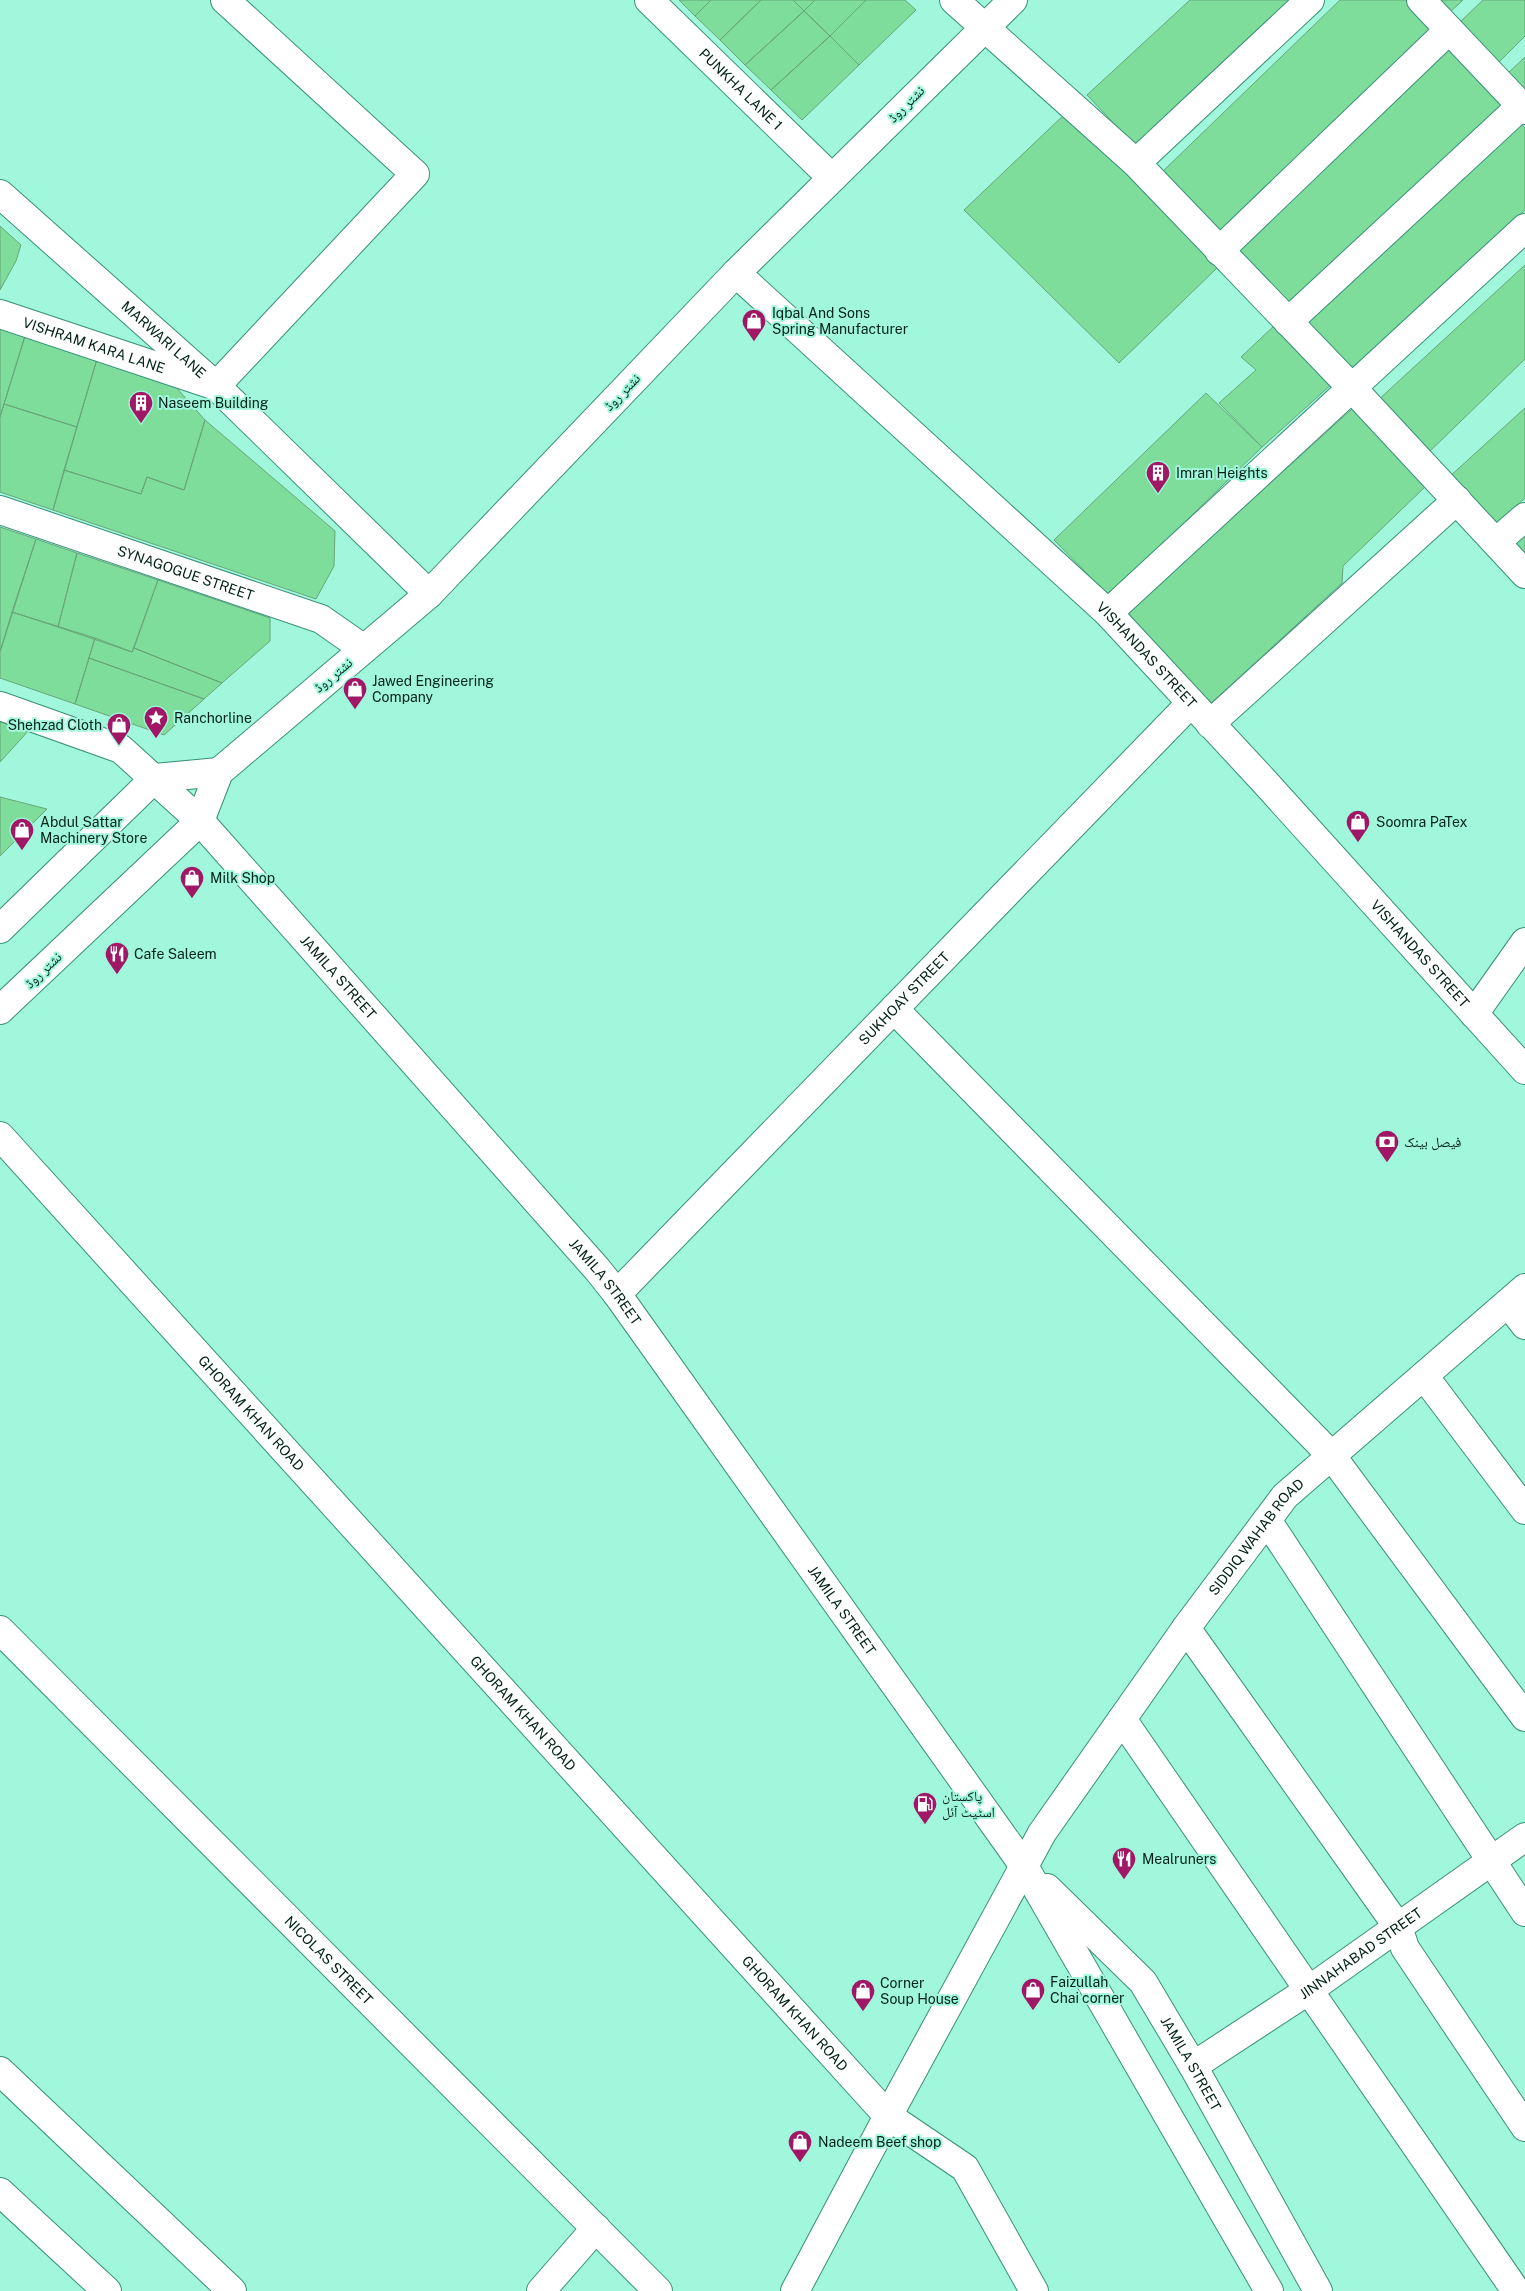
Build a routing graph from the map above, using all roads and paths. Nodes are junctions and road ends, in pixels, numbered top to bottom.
1 (225, 0) edge
2 (649, 0) edge
3 (954, 0) edge
4 (1013, 0) edge
5 (1310, 0) edge
6 (1421, 0) edge
7 (984, 27) junction
8 (1449, 30) junction
9 (1523, 108) edge
10 (1136, 164) junction
11 (832, 178) junction
12 (0, 194) edge
13 (1525, 228) edge
14 (1219, 250) junction
15 (736, 273) junction
16 (0, 314) edge
17 (1288, 322) junction
18 (216, 386) junction
19 (1352, 388) junction
20 (1457, 500) junction
21 (0, 510) edge
22 (1525, 517) edge
23 (1496, 542) junction
24 (1525, 574) edge
25 (429, 594) junction
26 (1108, 613) junction
27 (364, 649) junction
28 (1191, 703) junction
29 (0, 706) edge
30 (1210, 724) junction
31 (219, 772) junction
32 (155, 778) junction
33 (200, 820) junction
34 (0, 928) edge
35 (1525, 942) edge
36 (894, 1009) junction
37 (0, 1010) edge
38 (1474, 1014) junction
39 (1525, 1070) edge
40 (0, 1136) edge
41 (617, 1294) junction
42 (1516, 1296) edge
43 (1525, 1325) edge
44 (1424, 1376) junction
45 (1331, 1455) junction
46 (1525, 1510) edge
47 (1266, 1520) junction
48 (1186, 1628) junction
49 (0, 1630) edge
50 (1525, 1717) edge
51 (1122, 1718) junction
52 (1525, 1836) edge
53 (1492, 1860) junction
54 (1024, 1866) junction
55 (1525, 1912) edge
56 (1398, 1927) junction
57 (1309, 1990) junction
58 (1193, 2066) junction
59 (0, 2071) edge
60 (888, 2116) junction
61 (1525, 2127) edge
62 (0, 2192) edge
63 (596, 2228) junction
64 (107, 2291) edge
65 (232, 2291) edge
66 (541, 2291) edge
67 (658, 2291) edge
68 (795, 2291) edge
69 (1034, 2291) edge
70 (1269, 2291) edge
71 (1318, 2291) edge
72 (1516, 2291) edge

1 - 18 street
2 - 11 street, PUNKHA LANE 1
3 - 7 street
4 - 7 street, نشتر روڈ
5 - 10 street
6 - 8 street
7 - 10 street
7 - 11 street, نشتر روڈ
8 - 9 street
8 - 14 street
9 - 17 street
10 - 14 street
11 - 15 street, نشتر روڈ
12 - 18 street, MARWARI LANE
13 - 19 street
14 - 17 street
15 - 25 street, نشتر روڈ
15 - 26 street, VISHANDAS STREET
16 - 18 street, VISHRAM KARA LANE
17 - 19 street
18 - 25 street, MARWARI LANE
19 - 20 street
19 - 26 street
20 - 23 street
20 - 30 street
21 - 27 street, SYNAGOGUE STREET
22 - 23 street
23 - 24 street
25 - 27 street, نشتر روڈ
26 - 28 street, VISHANDAS STREET
27 - 31 street, نشتر روڈ
28 - 30 street, VISHANDAS STREET
28 - 36 street, SUKHOAY STREET
29 - 32 street, JAMILA STREET
30 - 38 street, VISHANDAS STREET
31 - 32 street
31 - 33 street, نشتر روڈ
32 - 33 street, JAMILA STREET
32 - 34 street
33 - 37 street, نشتر روڈ
33 - 41 street, JAMILA STREET
35 - 38 street
36 - 41 street, SUKHOAY STREET
36 - 45 street
38 - 39 street, VISHANDAS STREET
40 - 60 street, GHORAM KHAN ROAD
41 - 54 street, JAMILA STREET
42 - 43 street
42 - 44 street, SIDDIQ WAHAB ROAD
44 - 45 street, SIDDIQ WAHAB ROAD
44 - 46 street
45 - 47 street, SIDDIQ WAHAB ROAD
45 - 50 street
47 - 48 street, SIDDIQ WAHAB ROAD
47 - 53 street
48 - 51 street, SIDDIQ WAHAB ROAD
48 - 56 street
49 - 63 street, NICOLAS STREET
51 - 54 street, SIDDIQ WAHAB ROAD
51 - 57 street
52 - 53 street, JINNAHABAD STREET
53 - 55 street
53 - 56 street, JINNAHABAD STREET
54 - 58 street, JAMILA STREET
54 - 60 street, SIDDIQ WAHAB ROAD
54 - 70 street, JAMILA STREET
56 - 57 street, JINNAHABAD STREET
56 - 61 street
57 - 58 street, JINNAHABAD STREET
57 - 72 street
58 - 71 street, JAMILA STREET
59 - 65 street
60 - 68 street, SIDDIQ WAHAB ROAD
60 - 69 street, GHORAM KHAN ROAD
62 - 64 street
63 - 66 street
63 - 67 street, NICOLAS STREET

